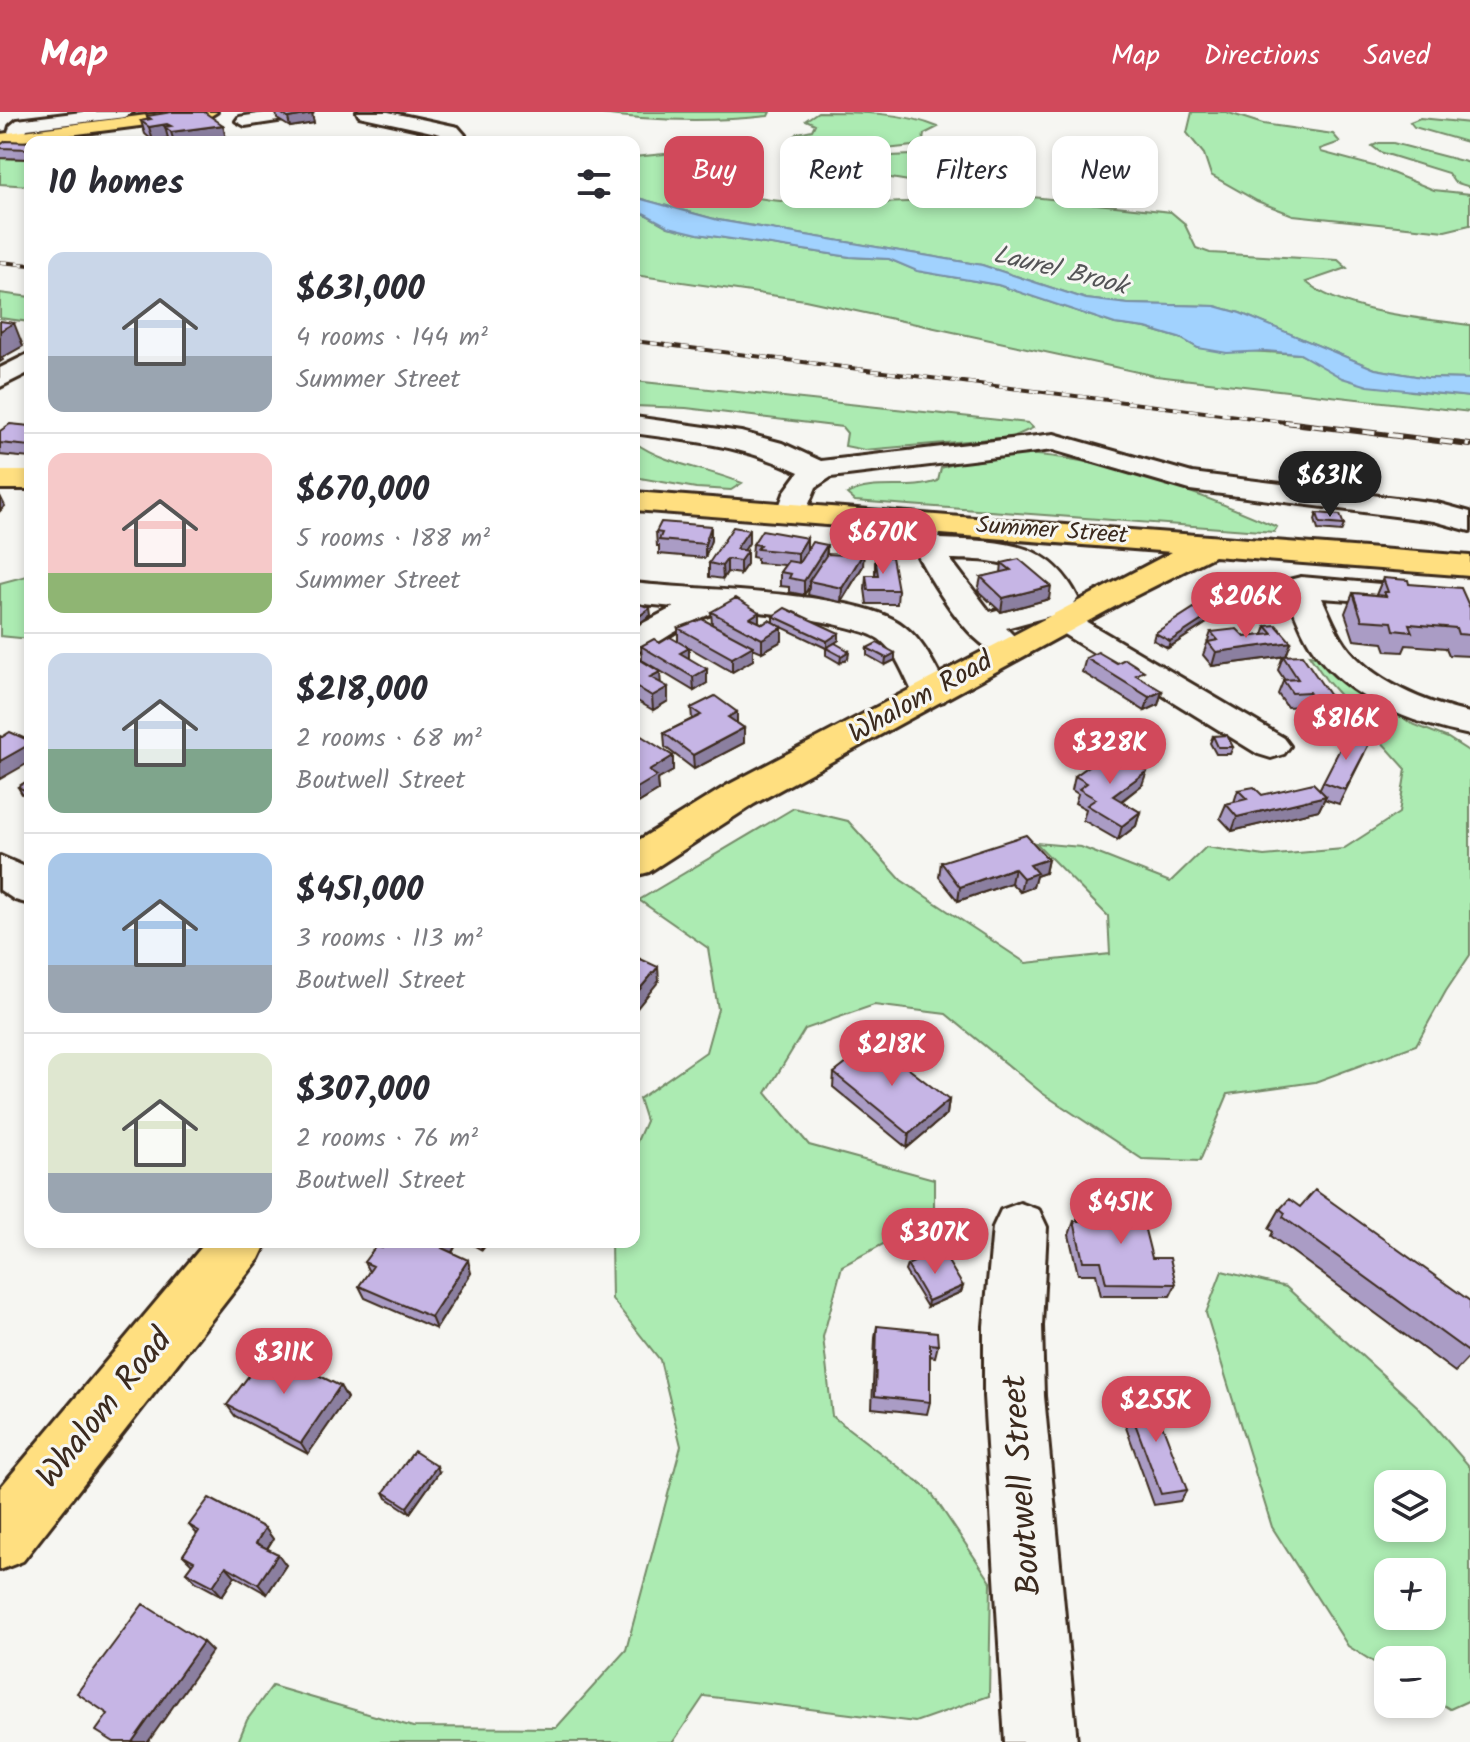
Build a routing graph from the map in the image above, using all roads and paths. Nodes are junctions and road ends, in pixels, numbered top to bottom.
1 (125, 112) edge
2 (208, 112) edge
3 (304, 112) edge
4 (365, 112) edge
5 (239, 117) edge
6 (94, 129) junction
7 (58, 136) edge
8 (104, 136) edge
9 (260, 136) edge
10 (452, 136) edge
11 (16, 144) edge
12 (24, 365) edge
13 (0, 379) edge
14 (0, 391) edge
15 (24, 391) edge
16 (640, 426) edge
17 (0, 464) edge
18 (819, 471) junction
19 (23, 476) edge
20 (640, 501) edge
21 (792, 512) junction
22 (1470, 522) edge
23 (1042, 531) junction
24 (1010, 542) junction
25 (1213, 544) junction
26 (931, 546) junction
27 (1335, 554) junction
28 (1470, 566) edge
29 (1347, 589) junction
30 (1391, 593) edge
31 (640, 594) edge
32 (1081, 594) junction
33 (712, 601) junction
34 (982, 624) junction
35 (640, 639) edge
36 (1013, 648) junction
37 (931, 693) junction
38 (1470, 724) edge
39 (1271, 746) dead end
40 (640, 858) edge
41 (0, 870) edge
42 (24, 885) edge
43 (1020, 1227) dead end
44 (235, 1248) edge
45 (0, 1538) edge
46 (1041, 1742) edge

1 - 11 street
2 - 6 main road
3 - 5 street
4 - 10 street
5 - 9 street
6 - 7 main road
6 - 8 street
12 - 13 street
14 - 15 street
16 - 18 street
17 - 19 street
18 - 21 street
18 - 22 street
20 - 21 main road
21 - 26 main road
23 - 24 main road, Summer Street
23 - 25 main road, Summer Street
23 - 32 main road
24 - 26 street
24 - 32 street
25 - 27 main road, Summer Street
25 - 32 main road, Whalom Road
26 - 34 street
27 - 28 main road, Summer Street
27 - 29 street
29 - 30 street
29 - 38 street
31 - 33 street
32 - 34 street
32 - 36 main road, Whalom Road
32 - 39 street
33 - 35 street
33 - 37 street
34 - 36 street
36 - 37 main road, Whalom Road
37 - 40 main road, Whalom Road
41 - 42 street
43 - 46 street, Boutwell Street
44 - 45 main road, Whalom Road

